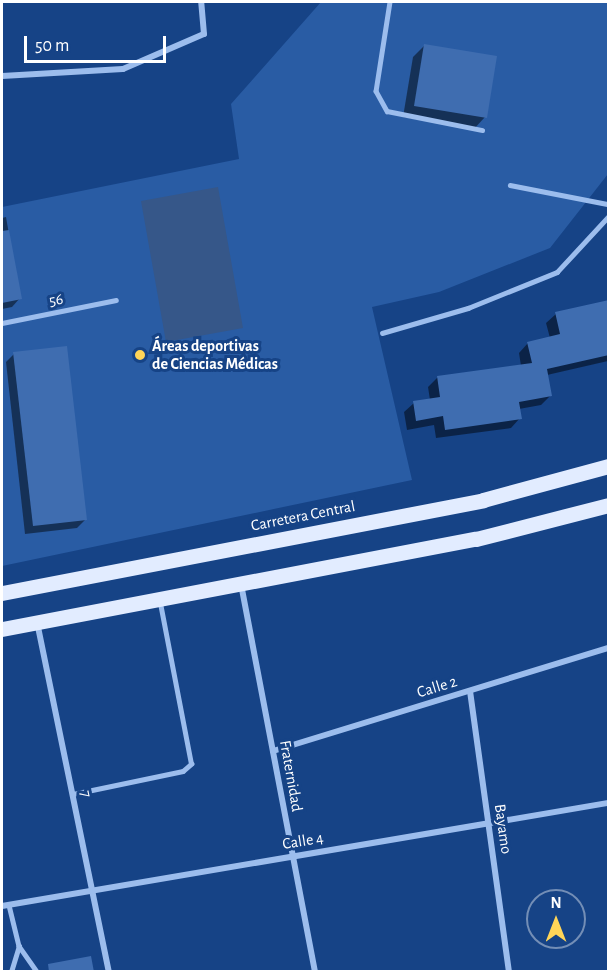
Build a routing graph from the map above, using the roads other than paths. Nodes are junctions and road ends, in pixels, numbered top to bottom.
1 (201, 2) edge
2 (390, 2) edge
3 (2, 76) edge
4 (482, 130) dead end
5 (510, 185) dead end
6 (609, 204) edge
7 (609, 217) edge
8 (116, 300) dead end
9 (2, 323) edge
10 (382, 333) dead end
11 (609, 466) edge
12 (609, 505) edge
13 (241, 584) junction
14 (2, 593) edge
15 (159, 600) junction
16 (37, 622) junction
17 (2, 629) edge
18 (609, 648) edge
19 (470, 691) junction
20 (273, 751) junction
21 (73, 794) junction
22 (609, 803) edge
23 (489, 825) junction
24 (291, 856) junction
25 (92, 890) junction
26 (5, 905) edge
27 (19, 946) junction
28 (11, 972) edge
29 (37, 972) edge
30 (108, 972) edge
31 (315, 972) edge
32 (509, 972) edge

1 - 3 street
2 - 4 lane
5 - 6 lane
7 - 10 lane
8 - 9 lane, 56
11 - 14 main road, Carretera Central
12 - 13 main road
13 - 15 main road
13 - 20 street, Fraternidad
15 - 16 main road
15 - 21 lane
16 - 17 main road
16 - 21 street, 7
18 - 19 street, Calle 2
19 - 20 street, Calle 2
19 - 23 street, Bayamo
20 - 24 street, Fraternidad
21 - 25 street, 7
22 - 23 street, Calle 4
23 - 24 street, Calle 4
23 - 32 street, Bayamo
24 - 25 street, Calle 4
24 - 31 street, Fraternidad
25 - 26 street, Calle 4
25 - 30 street, 7
26 - 27 lane
27 - 28 lane
27 - 29 lane

